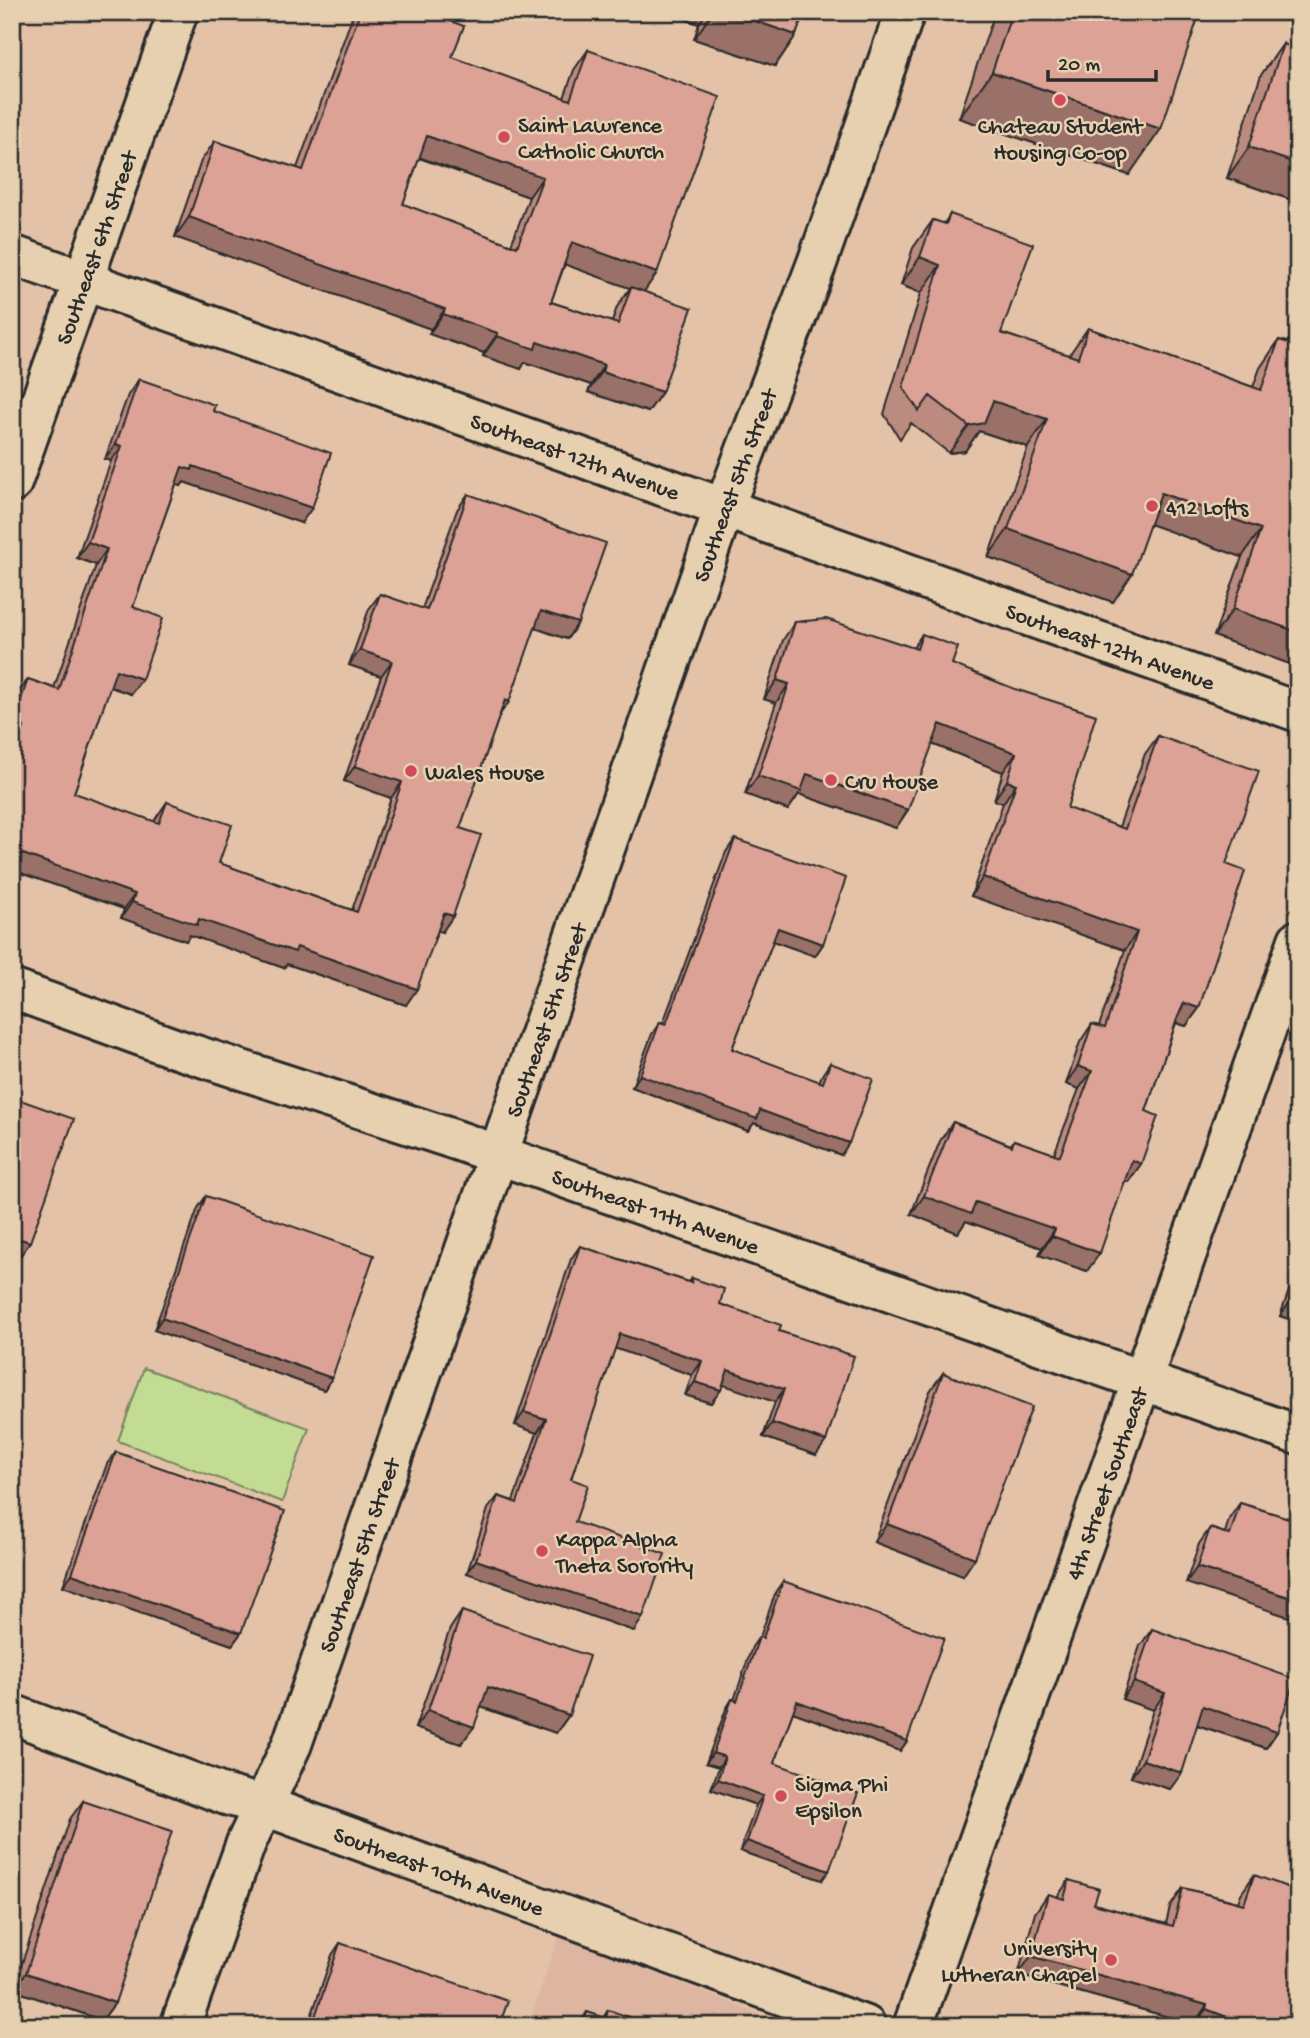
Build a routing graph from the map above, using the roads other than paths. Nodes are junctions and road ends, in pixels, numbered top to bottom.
1 (178, 12) edge
2 (905, 12) edge
3 (12, 255) edge
4 (83, 281) junction
5 (12, 483) edge
6 (724, 508) junction
7 (1298, 712) edge
8 (1298, 940) edge
9 (12, 989) edge
10 (498, 1154) junction
11 (1141, 1379) junction
12 (1298, 1435) edge
13 (12, 1714) edge
14 (262, 1805) junction
15 (180, 2026) edge
16 (866, 2026) edge
17 (913, 2026) edge

1 - 4 street, Southeast 6th Street
2 - 6 street, Southeast 5th Street
3 - 4 street, Southeast 12th Avenue
4 - 5 street, Southeast 6th Street
4 - 6 street, Southeast 12th Avenue
6 - 7 street, Southeast 12th Avenue
6 - 10 street, Southeast 5th Street
8 - 11 street, 4th Street Southeast
9 - 10 street, Southeast 11th Avenue
10 - 11 street, Southeast 11th Avenue
10 - 14 street, Southeast 5th Street
11 - 12 street, Southeast 11th Avenue
11 - 17 street, 4th Street Southeast
13 - 14 street, Southeast 10th Avenue
14 - 15 street, Southeast 5th Street
14 - 16 street, Southeast 10th Avenue

